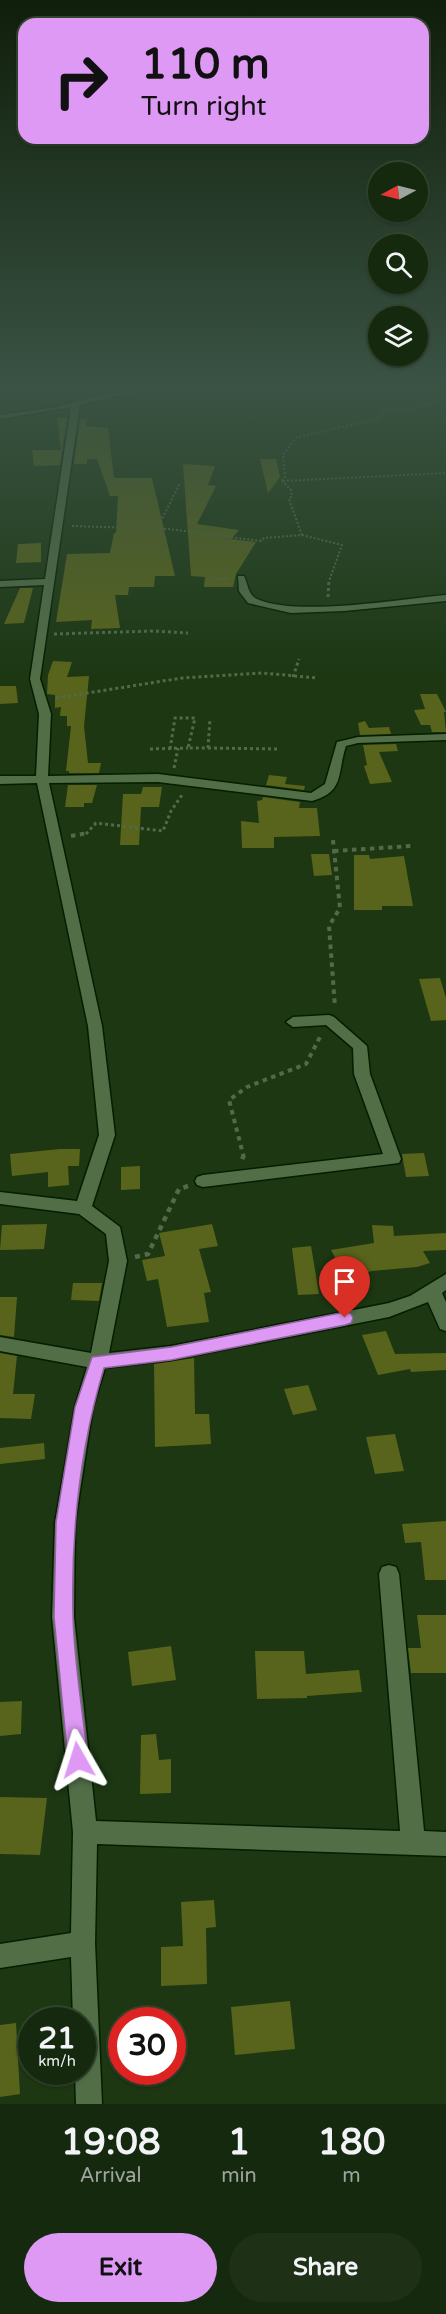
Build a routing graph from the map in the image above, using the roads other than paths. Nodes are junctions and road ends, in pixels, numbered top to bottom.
1 (65, 481) edge
2 (241, 578) dead end
3 (51, 582) junction
4 (0, 584) edge
5 (446, 598) edge
6 (446, 737) edge
7 (42, 778) junction
8 (0, 780) edge
9 (292, 1022) dead end
10 (203, 1181) road end
11 (0, 1198) edge
12 (83, 1208) junction
13 (439, 1286) edge
14 (446, 1324) edge
15 (0, 1344) edge
16 (98, 1362) junction
17 (389, 1574) dead end
18 (85, 1832) junction
19 (413, 1842) junction
20 (446, 1844) edge
21 (83, 1943) junction
22 (0, 1956) edge
23 (89, 2104) edge

1 - 3 street
2 - 5 street
3 - 4 street
3 - 7 street
6 - 7 street
7 - 8 street
7 - 12 street
9 - 10 street
11 - 12 street
12 - 16 street
13 - 14 street
13 - 16 street
15 - 16 street
16 - 18 street
17 - 19 street
18 - 19 street
18 - 21 street
19 - 20 street
21 - 22 street
21 - 23 street

